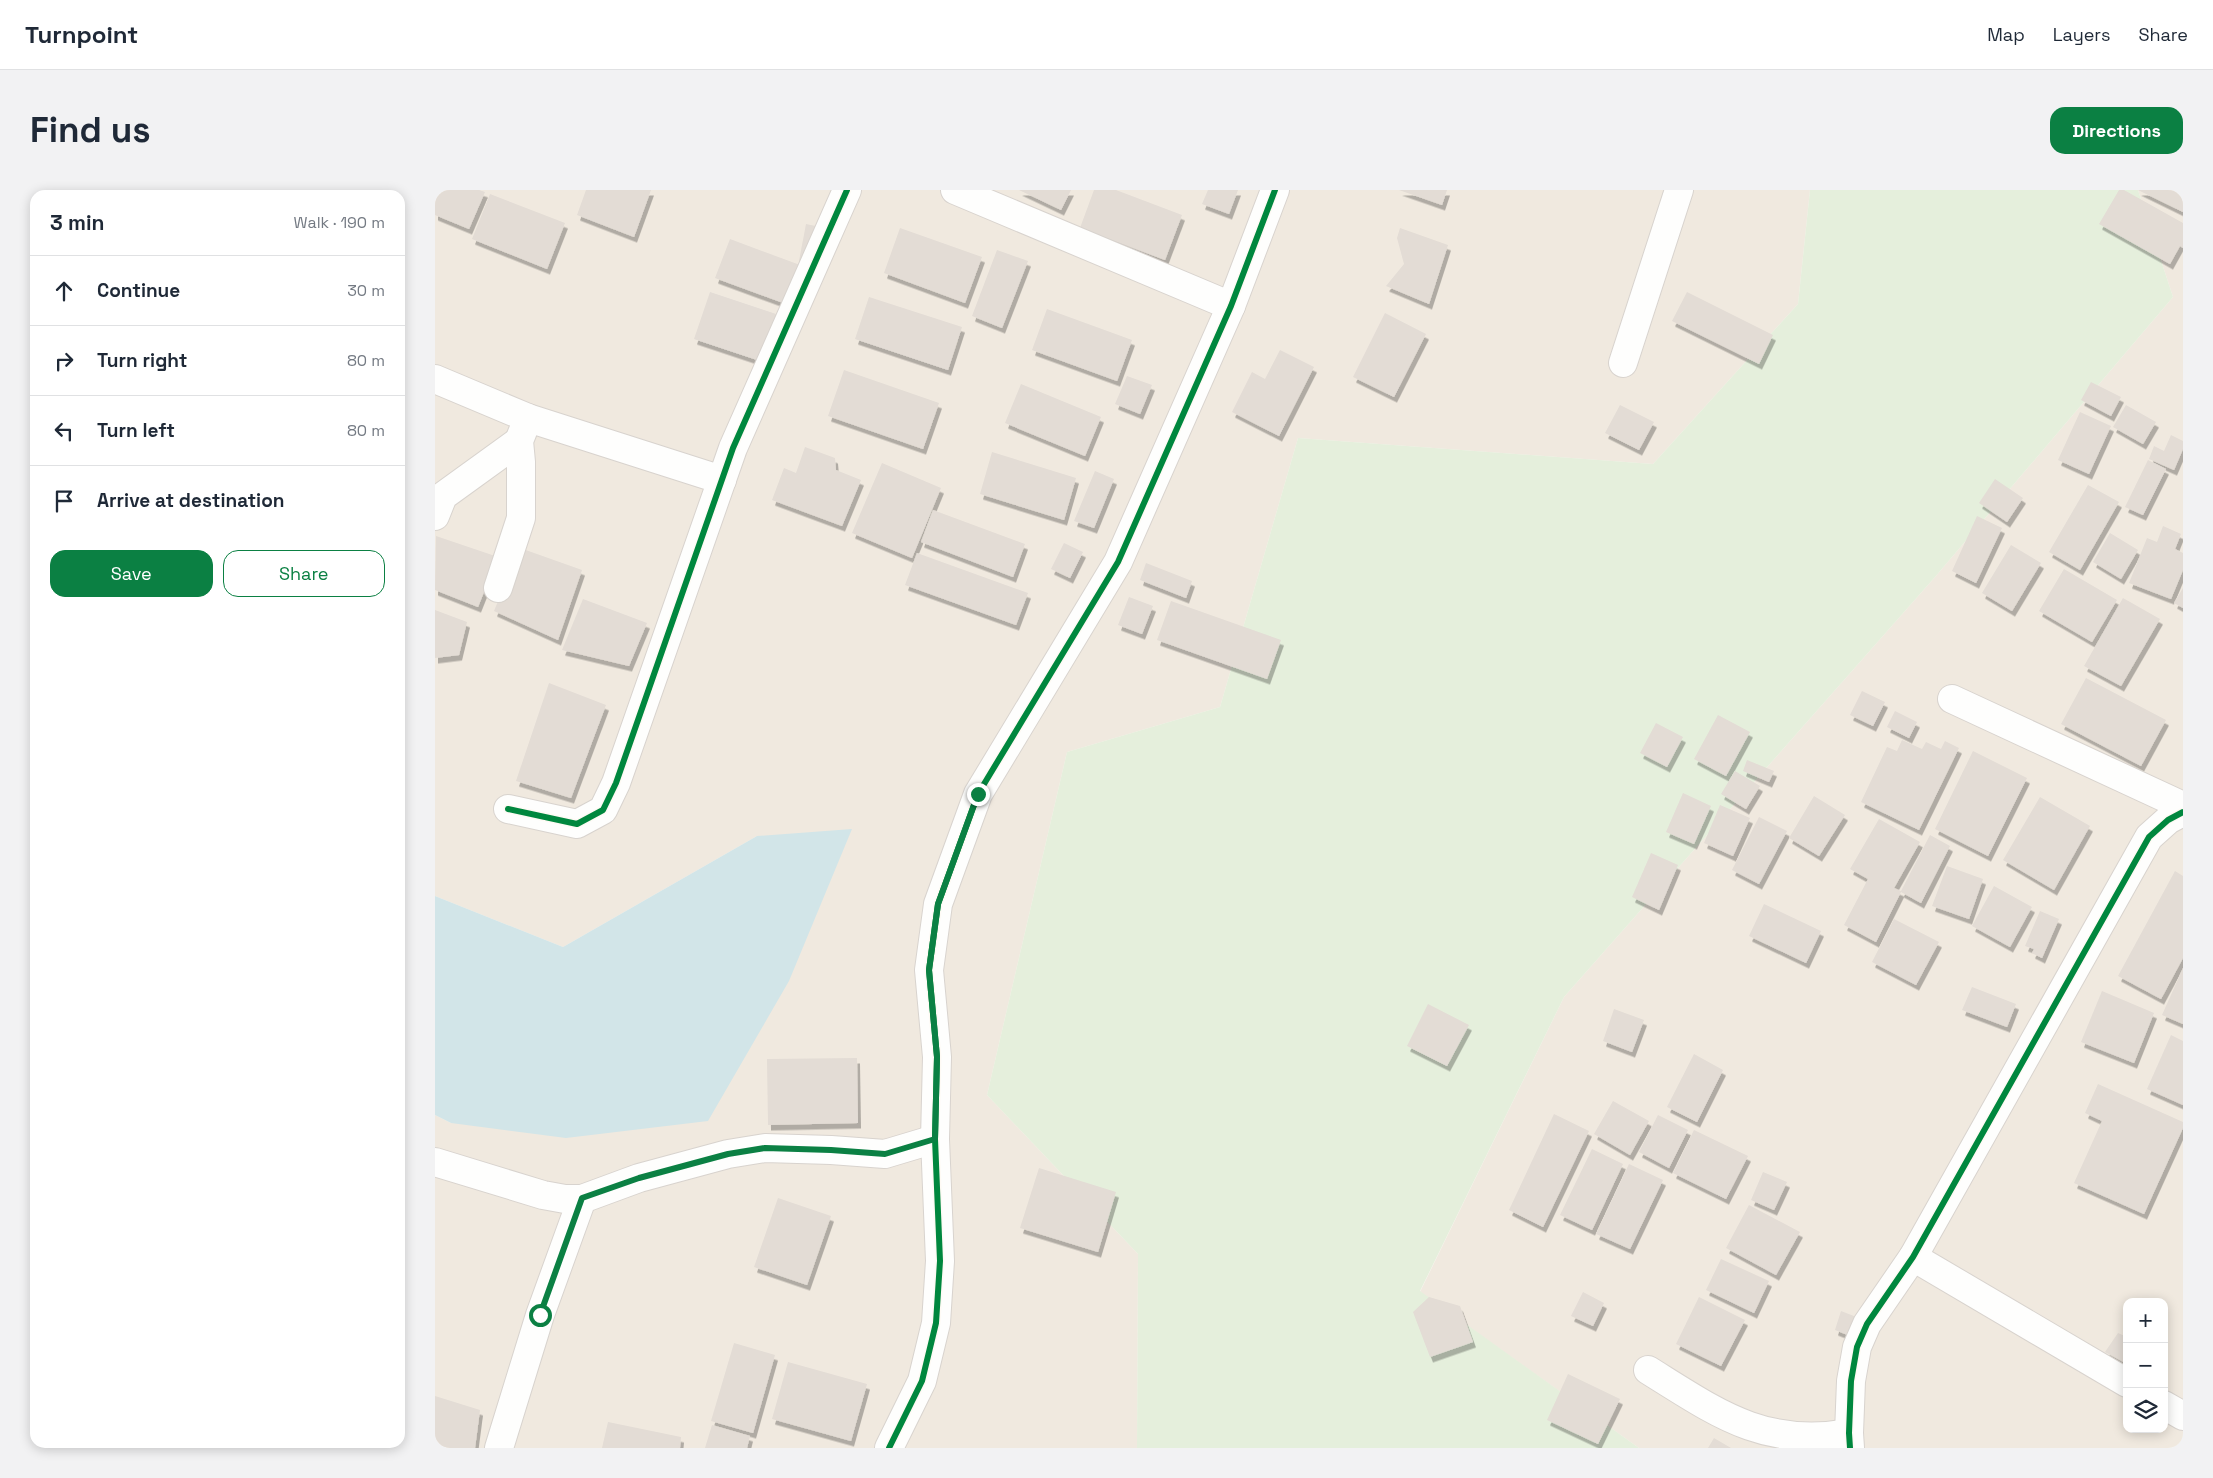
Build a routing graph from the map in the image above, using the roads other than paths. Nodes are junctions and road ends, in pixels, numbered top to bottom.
1 (847, 190) edge
2 (955, 190) edge
3 (1275, 190) edge
4 (1679, 190) edge
5 (1231, 306) junction
6 (1623, 362) dead end
7 (435, 379) edge
8 (524, 429) junction
9 (722, 480) junction
10 (435, 516) edge
11 (498, 588) dead end
12 (1952, 699) dead end
13 (2183, 806) edge
14 (508, 809) dead end
15 (2183, 812) edge
16 (935, 1139) junction
17 (435, 1162) edge
18 (582, 1198) junction
19 (1913, 1257) junction
20 (1648, 1370) dead end
21 (2123, 1381) edge
22 (2168, 1407) edge
23 (2183, 1416) edge
24 (1850, 1440) edge
25 (499, 1448) edge
26 (889, 1448) edge

1 - 9 street
2 - 5 street
3 - 5 street
4 - 6 street
5 - 16 street
7 - 8 street
8 - 9 street
8 - 10 street
8 - 11 street
9 - 14 street
12 - 13 street
15 - 19 street
16 - 18 street
16 - 26 street
17 - 18 street
18 - 25 street
19 - 21 street
19 - 24 street
20 - 24 street
22 - 23 street

